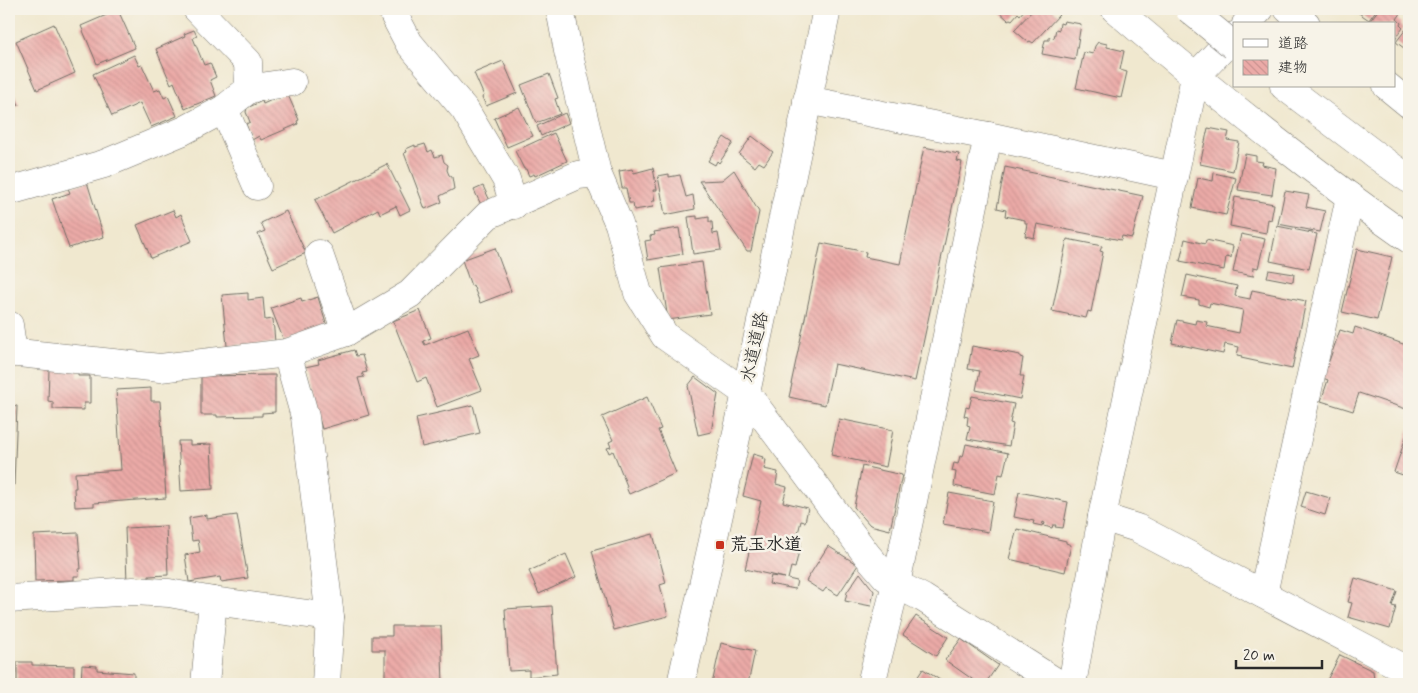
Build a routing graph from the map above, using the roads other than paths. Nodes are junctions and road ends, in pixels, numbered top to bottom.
1 (197, 9) edge
2 (391, 9) edge
3 (560, 9) edge
4 (827, 9) edge
5 (1115, 9) edge
6 (1189, 9) edge
7 (1260, 9) edge
8 (1288, 9) edge
9 (1248, 22) edge
10 (1304, 22) edge
11 (1233, 37) edge
12 (1233, 45) edge
13 (1195, 77) junction
14 (292, 82) dead end
15 (1287, 88) edge
16 (1389, 88) edge
17 (249, 89) junction
18 (807, 100) junction
19 (1409, 104) edge
20 (224, 109) junction
21 (988, 136) junction
22 (597, 173) junction
23 (1174, 176) junction
24 (1409, 179) edge
25 (257, 186) dead end
26 (9, 191) edge
27 (1350, 197) junction
28 (514, 205) junction
29 (1409, 239) edge
30 (319, 254) dead end
31 (9, 325) edge
32 (346, 332) junction
33 (11, 353) edge
34 (287, 353) junction
35 (746, 392) junction
36 (1102, 517) junction
37 (896, 584) junction
38 (1264, 594) junction
39 (9, 598) edge
40 (212, 601) junction
41 (330, 617) junction
42 (1404, 667) edge
43 (205, 684) edge
44 (326, 684) edge
45 (681, 684) edge
46 (871, 684) edge
47 (1058, 684) edge
48 (1072, 684) edge

1 - 17 main road
2 - 28 main road
3 - 22 main road
4 - 18 main road, 水道道路
5 - 13 main road
6 - 12 main road, bridge
7 - 9 main road
8 - 10 main road
11 - 13 main road
13 - 23 main road
13 - 27 main road
14 - 17 main road
15 - 24 main road
16 - 19 main road
17 - 20 main road
18 - 21 main road
18 - 35 main road, 水道道路
20 - 25 main road
20 - 26 main road
21 - 23 main road
21 - 37 main road
22 - 28 main road
22 - 35 main road
23 - 36 main road
27 - 29 main road
27 - 38 main road
28 - 32 main road
30 - 32 main road
31 - 33 main road
32 - 34 main road
33 - 34 main road
34 - 41 main road
35 - 37 main road
35 - 45 main road, 水道道路
36 - 38 main road
36 - 48 main road
37 - 46 main road
37 - 47 main road
38 - 42 main road
39 - 40 main road
40 - 41 main road
40 - 43 main road
41 - 44 main road

